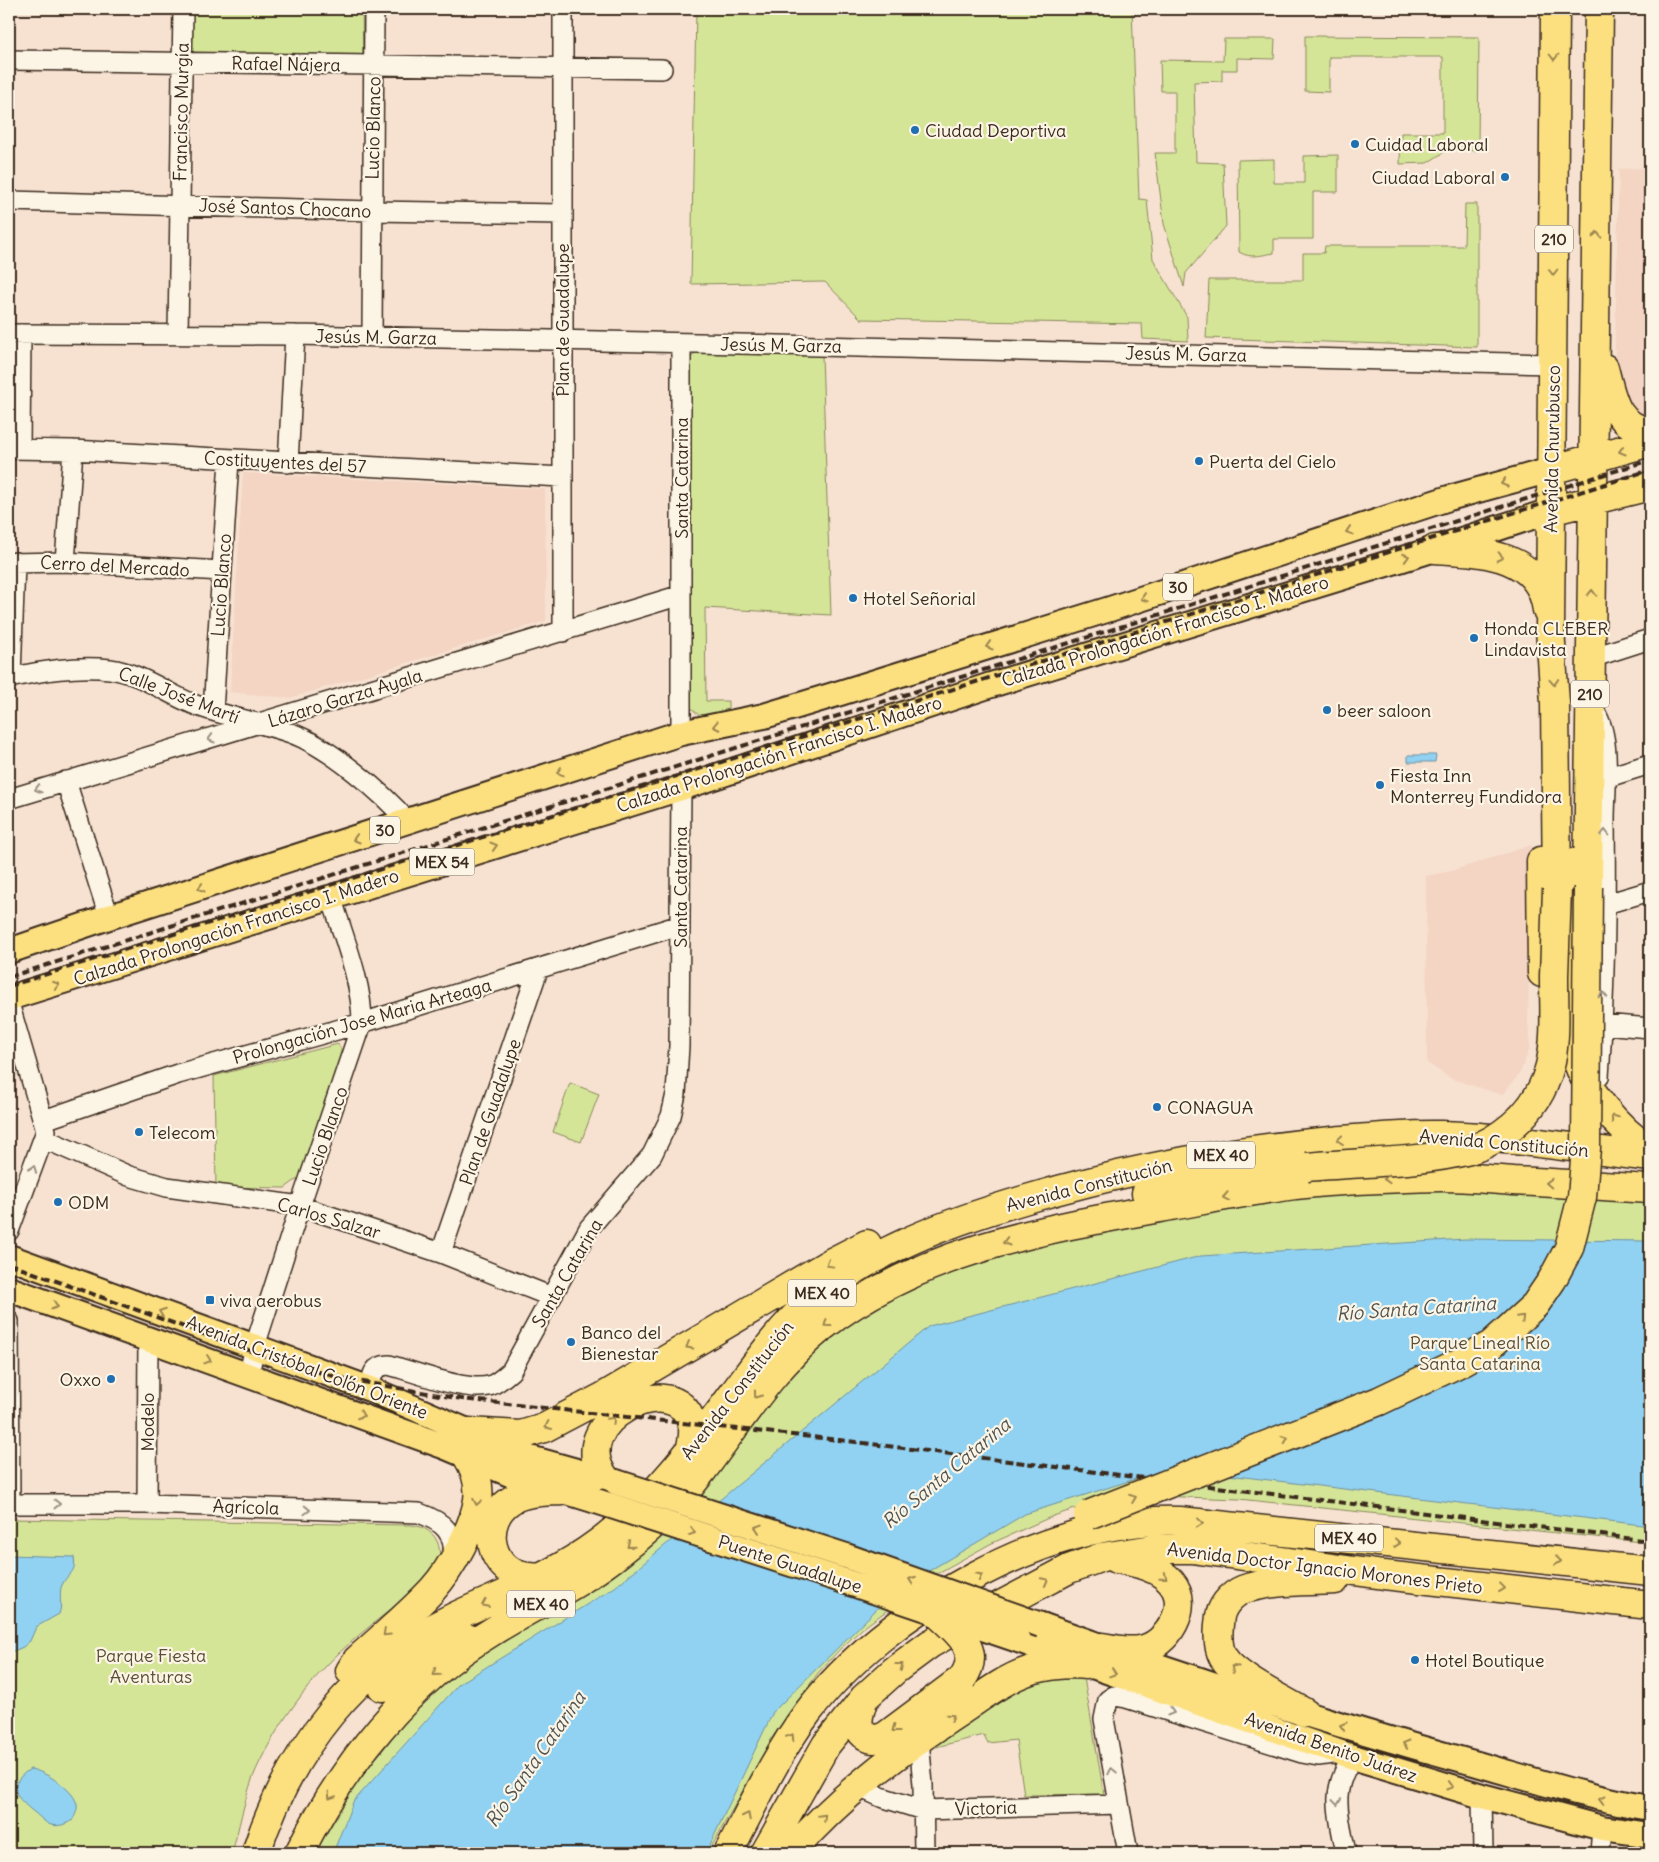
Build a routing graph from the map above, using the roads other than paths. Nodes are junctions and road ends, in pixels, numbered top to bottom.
1 (183, 9) edge
2 (374, 9) edge
3 (564, 9) edge
4 (1555, 9) edge
5 (1599, 9) edge
6 (9, 60) edge
7 (183, 62) junction
8 (373, 65) junction
9 (563, 68) junction
10 (662, 70) dead end
11 (9, 201) edge
12 (180, 205) junction
13 (372, 211) junction
14 (562, 214) junction
15 (15, 334) edge
16 (178, 335) junction
17 (295, 335) junction
18 (372, 337) junction
19 (1596, 339) junction
20 (563, 341) junction
21 (681, 343) junction
22 (1553, 364) junction
23 (1650, 432) edge
24 (1650, 442) edge
25 (14, 449) edge
26 (73, 450) junction
27 (1594, 459) junction
28 (229, 460) junction
29 (288, 463) junction
30 (1551, 470) junction
31 (562, 477) junction
32 (1650, 486) edge
33 (1594, 501) junction
34 (1550, 511) junction
35 (1435, 548) junction
36 (65, 562) junction
37 (12, 563) edge
38 (222, 571) junction
39 (681, 595) junction
40 (1550, 629) junction
41 (563, 632) junction
42 (1650, 639) edge
43 (1591, 666) junction
44 (10, 678) edge
45 (1589, 703) junction
46 (213, 711) junction
47 (1555, 711) junction
48 (875, 723) joint
49 (258, 725) junction
50 (682, 733) junction
51 (1650, 764) edge
52 (1605, 778) junction
53 (66, 781) junction
54 (681, 788) junction
55 (9, 799) edge
56 (408, 822) junction
57 (1650, 891) edge
58 (331, 896) junction
59 (1597, 896) junction
60 (109, 917) junction
61 (680, 925) junction
62 (9, 951) edge
63 (538, 970) junction
64 (9, 998) edge
65 (9, 1002) edge
66 (362, 1023) junction
67 (1603, 1024) junction
68 (1650, 1028) edge
69 (1597, 1096) junction
70 (45, 1130) junction
71 (1441, 1135) junction
72 (1650, 1150) edge
73 (1650, 1157) edge
74 (1650, 1189) edge
75 (300, 1206) junction
76 (1006, 1206) junction
77 (1052, 1229) junction
78 (9, 1231) edge
79 (441, 1253) junction
80 (9, 1257) edge
81 (9, 1289) edge
82 (552, 1297) junction
83 (9, 1321) edge
84 (148, 1339) junction
85 (255, 1346) junction
86 (249, 1374) junction
87 (370, 1389) junction
88 (467, 1444) junction
89 (690, 1451) junction
90 (606, 1487) junction
91 (562, 1490) junction
92 (10, 1504) edge
93 (146, 1504) junction
94 (1050, 1543) junction
95 (1102, 1557) junction
96 (454, 1560) junction
97 (1650, 1571) edge
98 (1384, 1575) junction
99 (545, 1577) junction
100 (1650, 1605) edge
101 (938, 1614) junction
102 (1041, 1625) joint
103 (490, 1632) junction
104 (1018, 1640) joint
105 (1095, 1656) junction
106 (864, 1698) junction
107 (338, 1704) junction
108 (1305, 1713) junction
109 (1382, 1737) junction
110 (919, 1739) junction
111 (1345, 1755) junction
112 (857, 1786) junction
113 (1482, 1796) junction
114 (1119, 1804) junction
115 (1650, 1808) edge
116 (923, 1810) junction
117 (1602, 1828) junction
118 (1650, 1835) edge
119 (258, 1846) edge
120 (299, 1853) edge
121 (728, 1853) edge
122 (765, 1853) edge
123 (790, 1853) edge
124 (924, 1853) edge
125 (1128, 1853) edge
126 (1346, 1853) edge
127 (1483, 1853) edge
128 (1600, 1853) edge

1 - 7 street, Francisco Murgía
2 - 8 street, Lucio Blanco
3 - 9 street, Plan de Guadalupe
4 -> 22 highway, Avenida Churubusco / 210
19 -> 5 highway, 210
6 - 7 street, Rafael Nájera
7 - 8 street, Rafael Nájera
7 - 12 street, Francisco Murgía
8 - 9 street, Rafael Nájera
8 - 13 street, Lucio Blanco
9 - 10 street, Rafael Nájera
9 - 14 street, Plan de Guadalupe
11 - 12 street, José Santos Chocano
12 - 13 street, José Santos Chocano
12 - 16 street, Francisco Murgía
13 - 14 street, José Santos Chocano
13 - 18 street, Lucio Blanco
14 - 20 street, Plan de Guadalupe
15 - 16 street, Jesús M. Garza
15 - 25 street
16 - 17 street, Jesús M. Garza
17 - 18 street, Jesús M. Garza
17 - 29 street
18 - 20 street, Jesús M. Garza
19 - 23 highway
19 - 27 highway, 210
20 - 21 street, Jesús M. Garza
20 - 31 street, Plan de Guadalupe
21 - 22 street, Jesús M. Garza
21 - 39 street, Santa Catarina
22 - 30 highway, Avenida Churubusco / 210
24 -> 27 highway, 30
25 - 26 street, Costituyentes del 57
26 - 28 street, Costituyentes del 57
26 - 36 street
27 - 30 highway, 30
27 - 33 highway, 210
28 - 29 street, Costituyentes del 57
28 - 38 street, Lucio Blanco
29 - 31 street, Costituyentes del 57
30 - 34 highway, Avenida Churubusco / 210
30 -> 50 main road, Calzada Prolongación Francisco I. Madero / 30
31 - 41 street, Plan de Guadalupe
32 - 33 highway, 30
33 - 34 highway, 30
43 -> 33 highway, 210
34 - 35 main road, Calzada Prolongación Francisco I. Madero / 30
34 - 40 highway, Avenida Churubusco / 210
35 -> 40 highway
48 -> 35 main road, Calzada Prolongación Francisco I. Madero / 30
36 - 37 street, Cerro del Mercado
36 - 38 street, Cerro del Mercado
37 - 44 street
38 - 46 street, Lucio Blanco
39 - 41 street, Lázaro Garza Ayala
39 - 50 street, Santa Catarina
40 -> 47 highway, Avenida Churubusco / 210
41 - 49 street, Lázaro Garza Ayala
42 - 43 street
43 - 45 highway, 210
43 - 69 highway
44 - 46 street, Calle José Martí
45 - 52 street
45 - 59 highway, 210
46 - 49 street, Calle José Martí
47 - 71 highway
47 - 77 highway, Avenida Churubusco / 210, bridge
48 - 54 main road, Calzada Prolongación Francisco I. Madero / MEX 54
49 -> 53 street, Lázaro Garza Ayala
49 - 56 street, Calle José Martí
50 -> 56 main road, Calzada Prolongación Francisco I. Madero / 30
51 - 52 street
59 -> 52 street
53 -> 55 street, Lázaro Garza Ayala
53 - 60 street
58 -> 54 main road, Calzada Prolongación Francisco I. Madero / MEX 54
54 - 61 street, Santa Catarina
56 -> 60 main road, Calzada Prolongación Francisco I. Madero / 30
57 - 59 street
64 -> 58 main road, Calzada Prolongación Francisco I. Madero / MEX 54
58 - 66 street, Lucio Blanco
67 -> 59 street
94 -> 59 highway, bridge
60 - 62 main road, Calzada Prolongación Francisco I. Madero / 30
61 - 63 street, Prolongación Jose Maria Arteaga
61 - 82 street, Santa Catarina
63 - 66 street, Prolongación Jose Maria Arteaga
63 - 79 street, Plan de Guadalupe
65 - 70 street
66 - 70 street, Prolongación Jose Maria Arteaga
66 - 75 street, Lucio Blanco
67 - 68 street
67 - 69 street
72 -> 69 highway
70 - 75 street, Carlos Salzar
78 -> 70 street
71 - 73 highway, Avenida Constitución / MEX 40
71 -> 76 highway, Avenida Constitución / MEX 40
74 -> 77 highway, Avenida Constitución / MEX 40
75 - 79 street, Carlos Salzar
75 - 85 street, Lucio Blanco
76 -> 88 highway
76 - 89 highway, Avenida Constitución / MEX 40
77 -> 103 highway, Avenida Constitución / MEX 40
79 - 82 street, Carlos Salzar
85 -> 80 main road, Avenida Cristóbal Colón Oriente
81 -> 84 main road, Avenida Cristóbal Colón Oriente
82 - 87 street, Santa Catarina
83 - 92 street
84 -> 86 main road, Avenida Cristóbal Colón Oriente
84 - 93 street, Modelo
85 - 86 street, Lucio Blanco
85 - 87 main road, Avenida Cristóbal Colón Oriente
86 -> 88 main road, Avenida Cristóbal Colón Oriente
87 - 88 main road, Avenida Cristóbal Colón Oriente
88 - 90 main road, Avenida Cristóbal Colón Oriente
88 - 91 main road, Avenida Cristóbal Colón Oriente
88 -> 96 highway
90 -> 89 highway
89 - 99 highway, Avenida Constitución / MEX 40
90 - 91 main road, Puente Guadalupe
90 -> 101 main road, Puente Guadalupe, bridge
102 -> 90 main road, Puente Guadalupe, bridge
91 - 99 highway
92 -> 93 street, Agrícola
93 -> 96 street, Agrícola
94 -> 97 highway, Avenida Doctor Ignacio Morones Prieto / MEX 40
121 -> 94 highway, Avenida Doctor Ignacio Morones Prieto / MEX 40
95 - 98 highway, Avenida Doctor Ignacio Morones Prieto / MEX 40
95 -> 105 highway
106 -> 95 highway, Avenida Doctor Ignacio Morones Prieto / MEX 40
96 -> 107 highway
98 -> 100 highway, Avenida Doctor Ignacio Morones Prieto / MEX 40
108 -> 98 highway
99 -> 107 highway, Avenida Constitución / MEX 40
101 - 104 main road, Puente Guadalupe, bridge
101 -> 106 highway, bridge
102 - 105 main road, Avenida Benito Juárez
103 - 119 highway
103 -> 120 highway, Avenida Constitución / MEX 40
104 - 105 main road, Avenida Benito Juárez
105 - 108 main road, Avenida Benito Juárez
110 -> 105 highway
105 -> 111 main road, Avenida Benito Juárez
106 - 122 highway, Avenida Doctor Ignacio Morones Prieto / MEX 40
107 - 119 highway, Avenida Constitución / MEX 40
109 -> 108 main road, Avenida Benito Juárez
109 - 111 main road
115 -> 109 main road, Avenida Benito Juárez
110 - 112 highway
110 - 116 street
111 -> 113 main road, Avenida Benito Juárez
114 -> 111 street
111 -> 126 street
112 - 116 street, Victoria
123 -> 112 highway
113 - 117 main road, Avenida Benito Juárez
113 - 127 street
114 - 116 street, Victoria
114 - 125 street
116 - 124 street
117 - 118 main road, Avenida Benito Juárez
117 - 128 street

